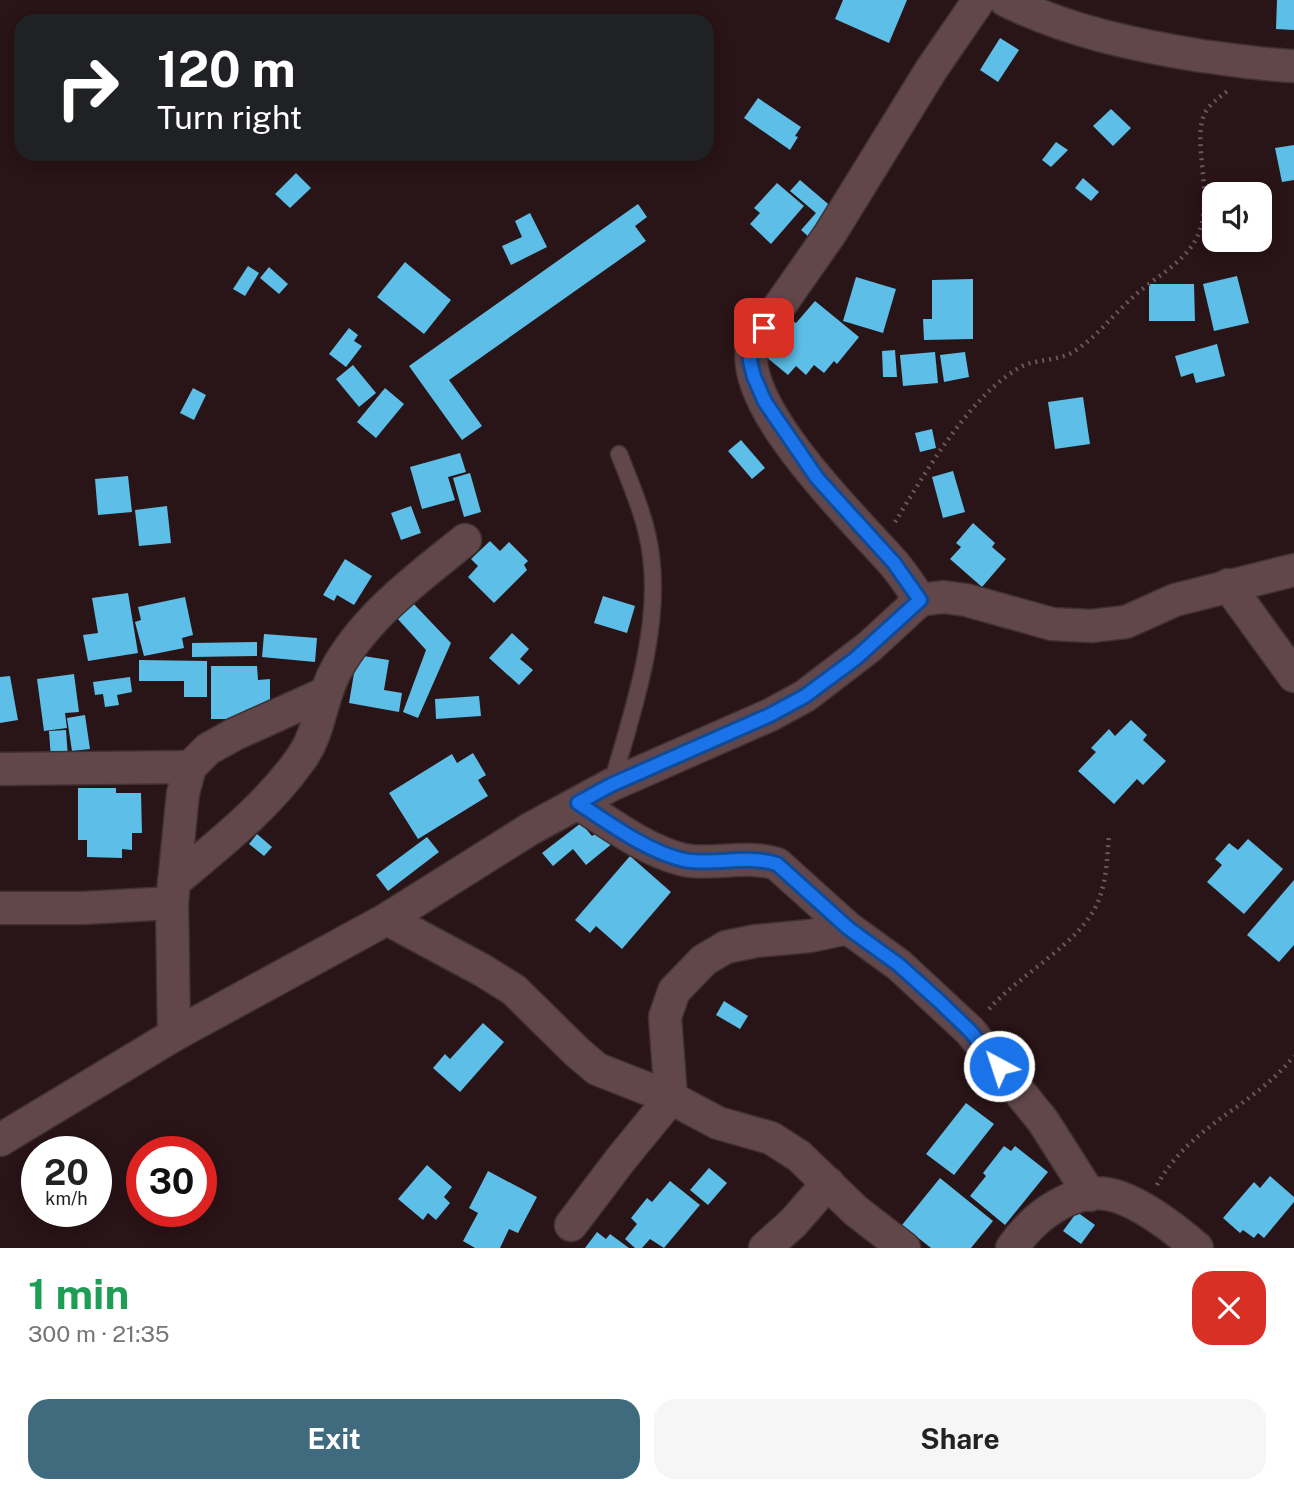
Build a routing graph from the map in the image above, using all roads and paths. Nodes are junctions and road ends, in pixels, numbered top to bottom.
1 (979, 0) edge
2 (1005, 0) edge
3 (1280, 66) edge
4 (619, 454) dead end
5 (465, 540) dead end
6 (879, 548) junction
7 (1294, 570) edge
8 (1228, 585) junction
9 (920, 600) junction
10 (1294, 677) edge
11 (326, 693) junction
12 (190, 767) junction
13 (0, 769) edge
14 (611, 785) junction
15 (578, 803) junction
16 (1109, 834) dead end
17 (173, 893) junction
18 (0, 908) edge
19 (387, 919) junction
20 (848, 928) junction
21 (970, 1031) junction
22 (174, 1035) junction
23 (1294, 1056) edge
24 (671, 1098) junction
25 (0, 1140) edge
26 (828, 1183) junction
27 (1090, 1195) junction
28 (1145, 1211) junction
29 (571, 1225) dead end
30 (765, 1248) edge
31 (904, 1248) edge
32 (1013, 1248) edge
33 (1197, 1248) edge

1 - 6 street
2 - 3 street
3 - 6 path
4 - 14 lane
5 - 11 street
6 - 9 street
7 - 8 street
8 - 9 street
8 - 10 street
9 - 14 street
11 - 12 street
11 - 17 street
12 - 13 street
12 - 17 street
14 - 15 street
15 - 19 street
15 - 20 street
16 - 21 path
17 - 18 street
17 - 22 street
19 - 22 street
19 - 24 street
20 - 21 street
20 - 24 street
21 - 27 street
22 - 25 street
23 - 28 path
24 - 26 street
24 - 29 street
26 - 30 street
26 - 31 street
27 - 28 street
27 - 32 street
28 - 33 street

